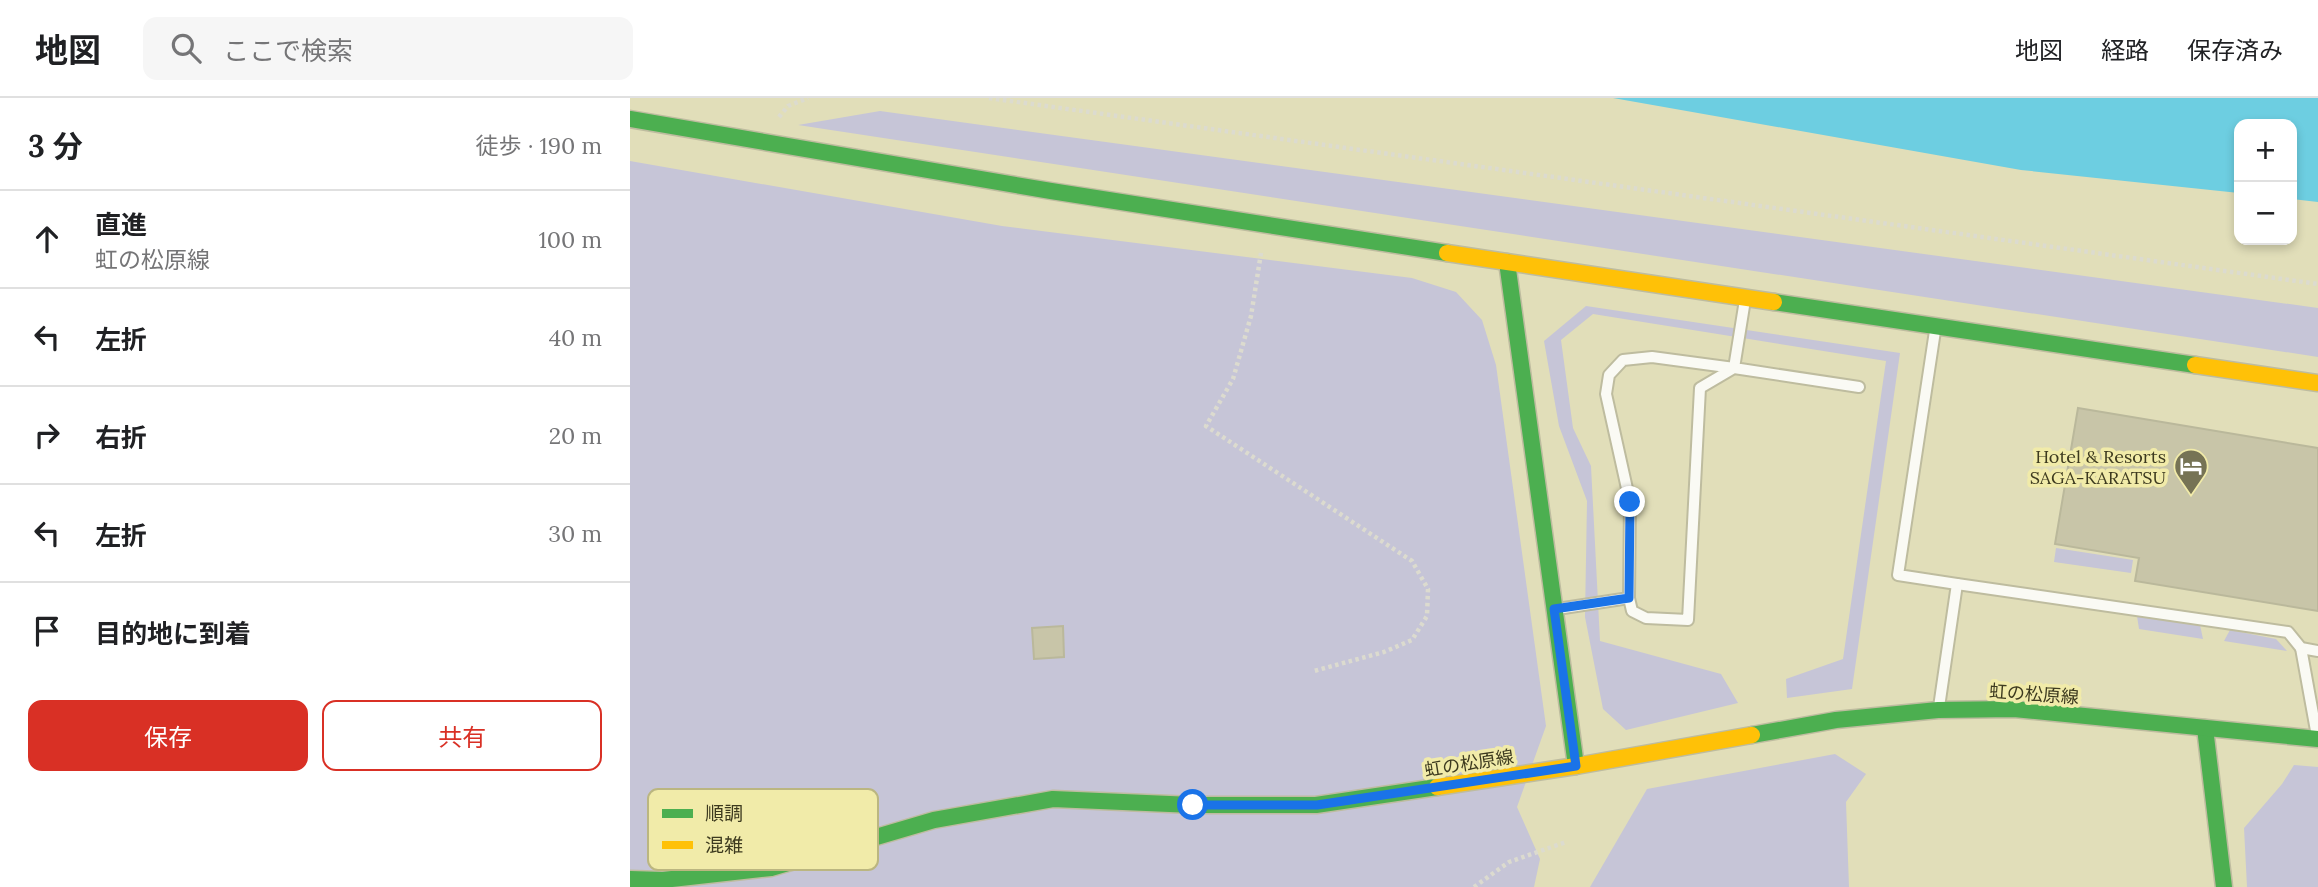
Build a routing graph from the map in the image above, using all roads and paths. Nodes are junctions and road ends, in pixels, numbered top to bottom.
1 (989, 98) edge
2 (630, 119) edge
3 (1266, 224) junction
4 (1507, 262) junction
5 (2318, 284) edge
6 (1745, 297) junction
7 (1936, 326) junction
8 (1734, 368) junction
9 (2318, 383) edge
10 (1859, 387) dead end
11 (1957, 584) junction
12 (1629, 598) junction
13 (1554, 609) junction
14 (2301, 648) junction
15 (2318, 650) edge
16 (1314, 671) dead end
17 (1938, 710) junction
18 (2205, 728) junction
19 (2318, 739) edge
20 (1576, 766) junction
21 (878, 836) edge
22 (1566, 842) dead end
23 (753, 870) edge
24 (630, 879) edge
25 (1474, 887) edge
26 (2224, 887) edge

1 - 5 path
2 - 3 street
3 - 4 street
3 - 16 path
4 - 6 street
4 - 13 street
6 - 7 street
6 - 8 lane
7 - 9 street
7 - 11 lane
8 - 10 lane
8 - 12 lane
8 - 12 lane
11 - 14 lane
11 - 17 lane
12 - 13 lane
13 - 20 street
14 - 15 lane
14 - 19 lane
17 - 18 street, 虹の松原線
17 - 20 street, 虹の松原線
18 - 19 street, 虹の松原線
18 - 26 street
20 - 21 street, 虹の松原線
22 - 25 path
23 - 24 street, 虹の松原線

